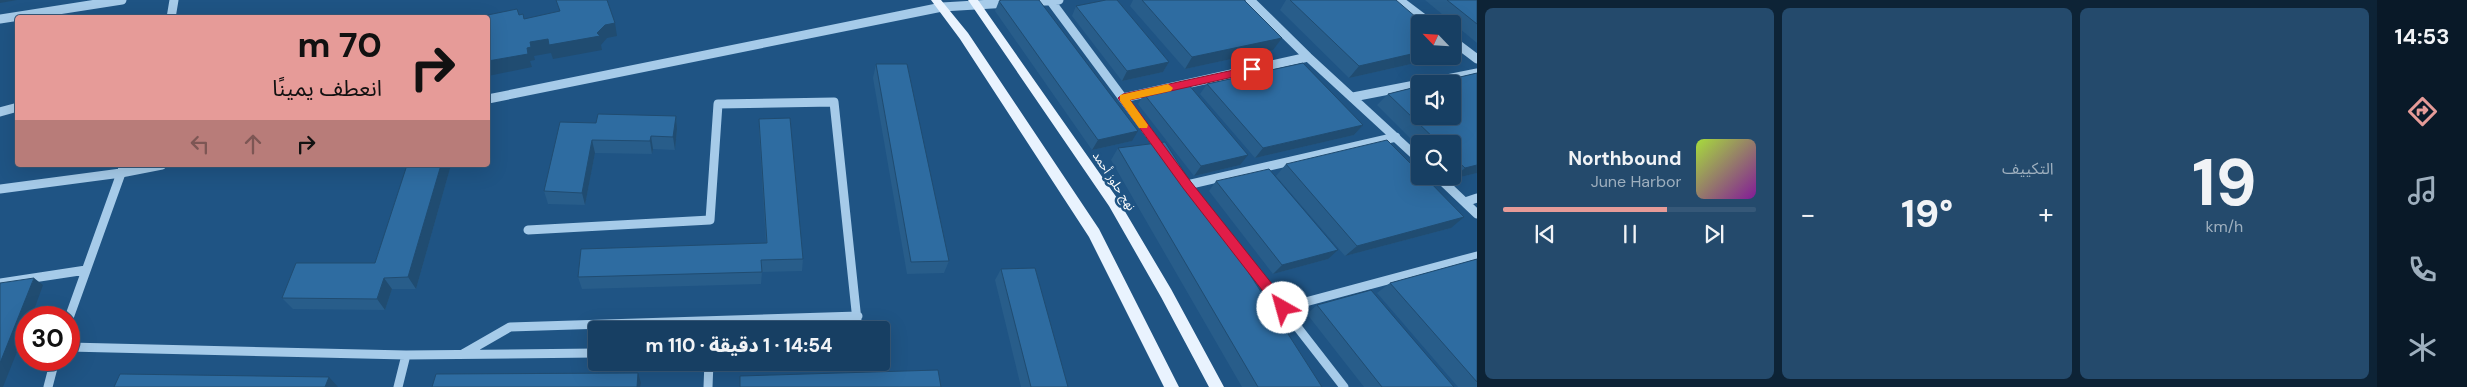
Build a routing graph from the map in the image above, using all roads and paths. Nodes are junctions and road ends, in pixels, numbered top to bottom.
1 (122, 0) edge
2 (174, 0) edge
3 (1053, 0) edge
4 (1250, 0) edge
5 (1399, 0) edge
6 (975, 2) edge
7 (1023, 2) edge
8 (939, 3) edge
9 (1014, 3) edge
10 (26, 15) edge
11 (172, 15) edge
12 (1419, 15) edge
13 (15, 17) edge
14 (0, 19) edge
15 (1461, 47) edge
16 (1308, 57) junction
17 (1477, 59) edge
18 (1477, 73) edge
19 (1461, 76) edge
20 (1411, 86) edge
21 (1353, 97) junction
22 (1123, 98) junction
23 (490, 99) edge
24 (15, 108) edge
25 (0, 112) edge
26 (1396, 137) junction
27 (1411, 151) edge
28 (1170, 161) edge
29 (142, 167) edge
30 (122, 169) edge
31 (1187, 185) edge
32 (1446, 185) edge
33 (0, 189) edge
34 (1477, 198) edge
35 (1464, 202) junction
36 (1205, 208) edge
37 (1477, 214) edge
38 (528, 230) dead end
39 (1477, 256) edge
40 (86, 270) junction
41 (0, 283) edge
42 (73, 306) edge
43 (1283, 308) junction
44 (858, 316) junction
45 (858, 321) edge
46 (80, 347) edge
47 (588, 353) edge
48 (406, 355) junction
49 (461, 355) junction
50 (52, 371) edge
51 (709, 371) edge
52 (48, 387) edge
53 (398, 387) edge
54 (708, 387) edge
55 (1172, 387) edge
56 (1216, 387) edge
57 (1344, 387) edge

1 - 10 street
2 - 11 street
3 - 7 street
3 - 22 street
4 - 16 street
5 - 12 street
6 - 8 street
6 - 9 street
6 - 56 main road, نهج حلوز أحمد
8 - 23 street
8 - 55 main road
13 - 14 street
15 - 17 street
16 - 21 street
16 - 22 street
18 - 19 street
20 - 21 street
21 - 26 street
22 - 28 street
24 - 25 street
26 - 27 street
26 - 31 street
29 - 30 street
30 - 33 street
30 - 40 street
32 - 35 street
34 - 35 street
35 - 37 street
36 - 43 street
38 - 44 street
39 - 43 street
40 - 41 street
40 - 42 street
43 - 57 street
44 - 45 street
44 - 49 street
46 - 48 street
47 - 49 street
48 - 49 street
48 - 53 street
50 - 52 street
51 - 54 street

